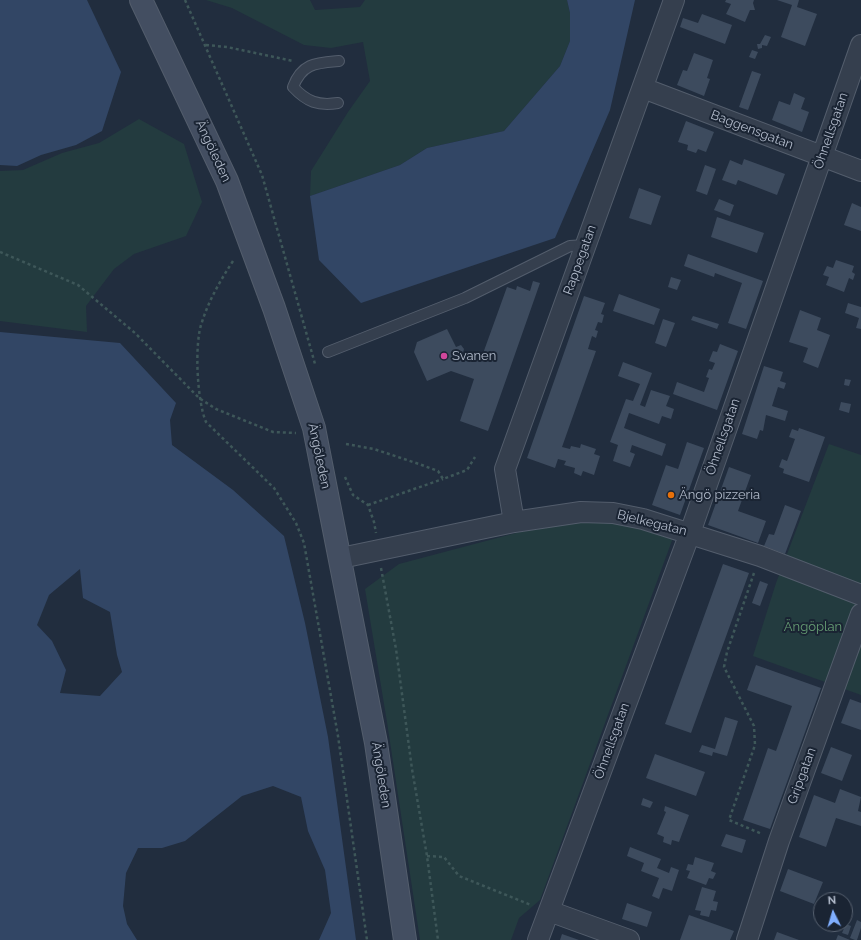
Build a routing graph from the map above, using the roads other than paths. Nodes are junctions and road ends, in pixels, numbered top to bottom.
1 (141, 0) edge
2 (674, 0) edge
3 (861, 45) edge
4 (340, 61) dead end
5 (643, 88) junction
6 (338, 103) dead end
7 (822, 156) junction
8 (861, 171) edge
9 (585, 244) junction
10 (328, 352) dead end
11 (514, 522) junction
12 (690, 533) junction
13 (341, 558) junction
14 (861, 595) edge
15 (861, 614) edge
16 (549, 911) junction
17 (405, 940) edge
18 (538, 940) edge
19 (629, 940) edge
20 (747, 940) edge

1 - 13 main road, Ängöleden
2 - 5 street, Rappegatan
3 - 7 street, Öhnellsgatan
4 - 6 lane
5 - 7 street, Baggensgatan
5 - 9 street, Rappegatan
7 - 8 street, Baggensgatan
7 - 12 street, Öhnellsgatan
9 - 10 lane
9 - 11 street, Rappegatan
11 - 12 street, Bjelkegatan
11 - 13 street, Bjelkegatan
12 - 14 street, Bjelkegatan
12 - 16 street, Öhnellsgatan
13 - 17 main road, Ängöleden
15 - 20 street, Gripgatan
16 - 18 street, Öhnellsgatan
16 - 19 street

